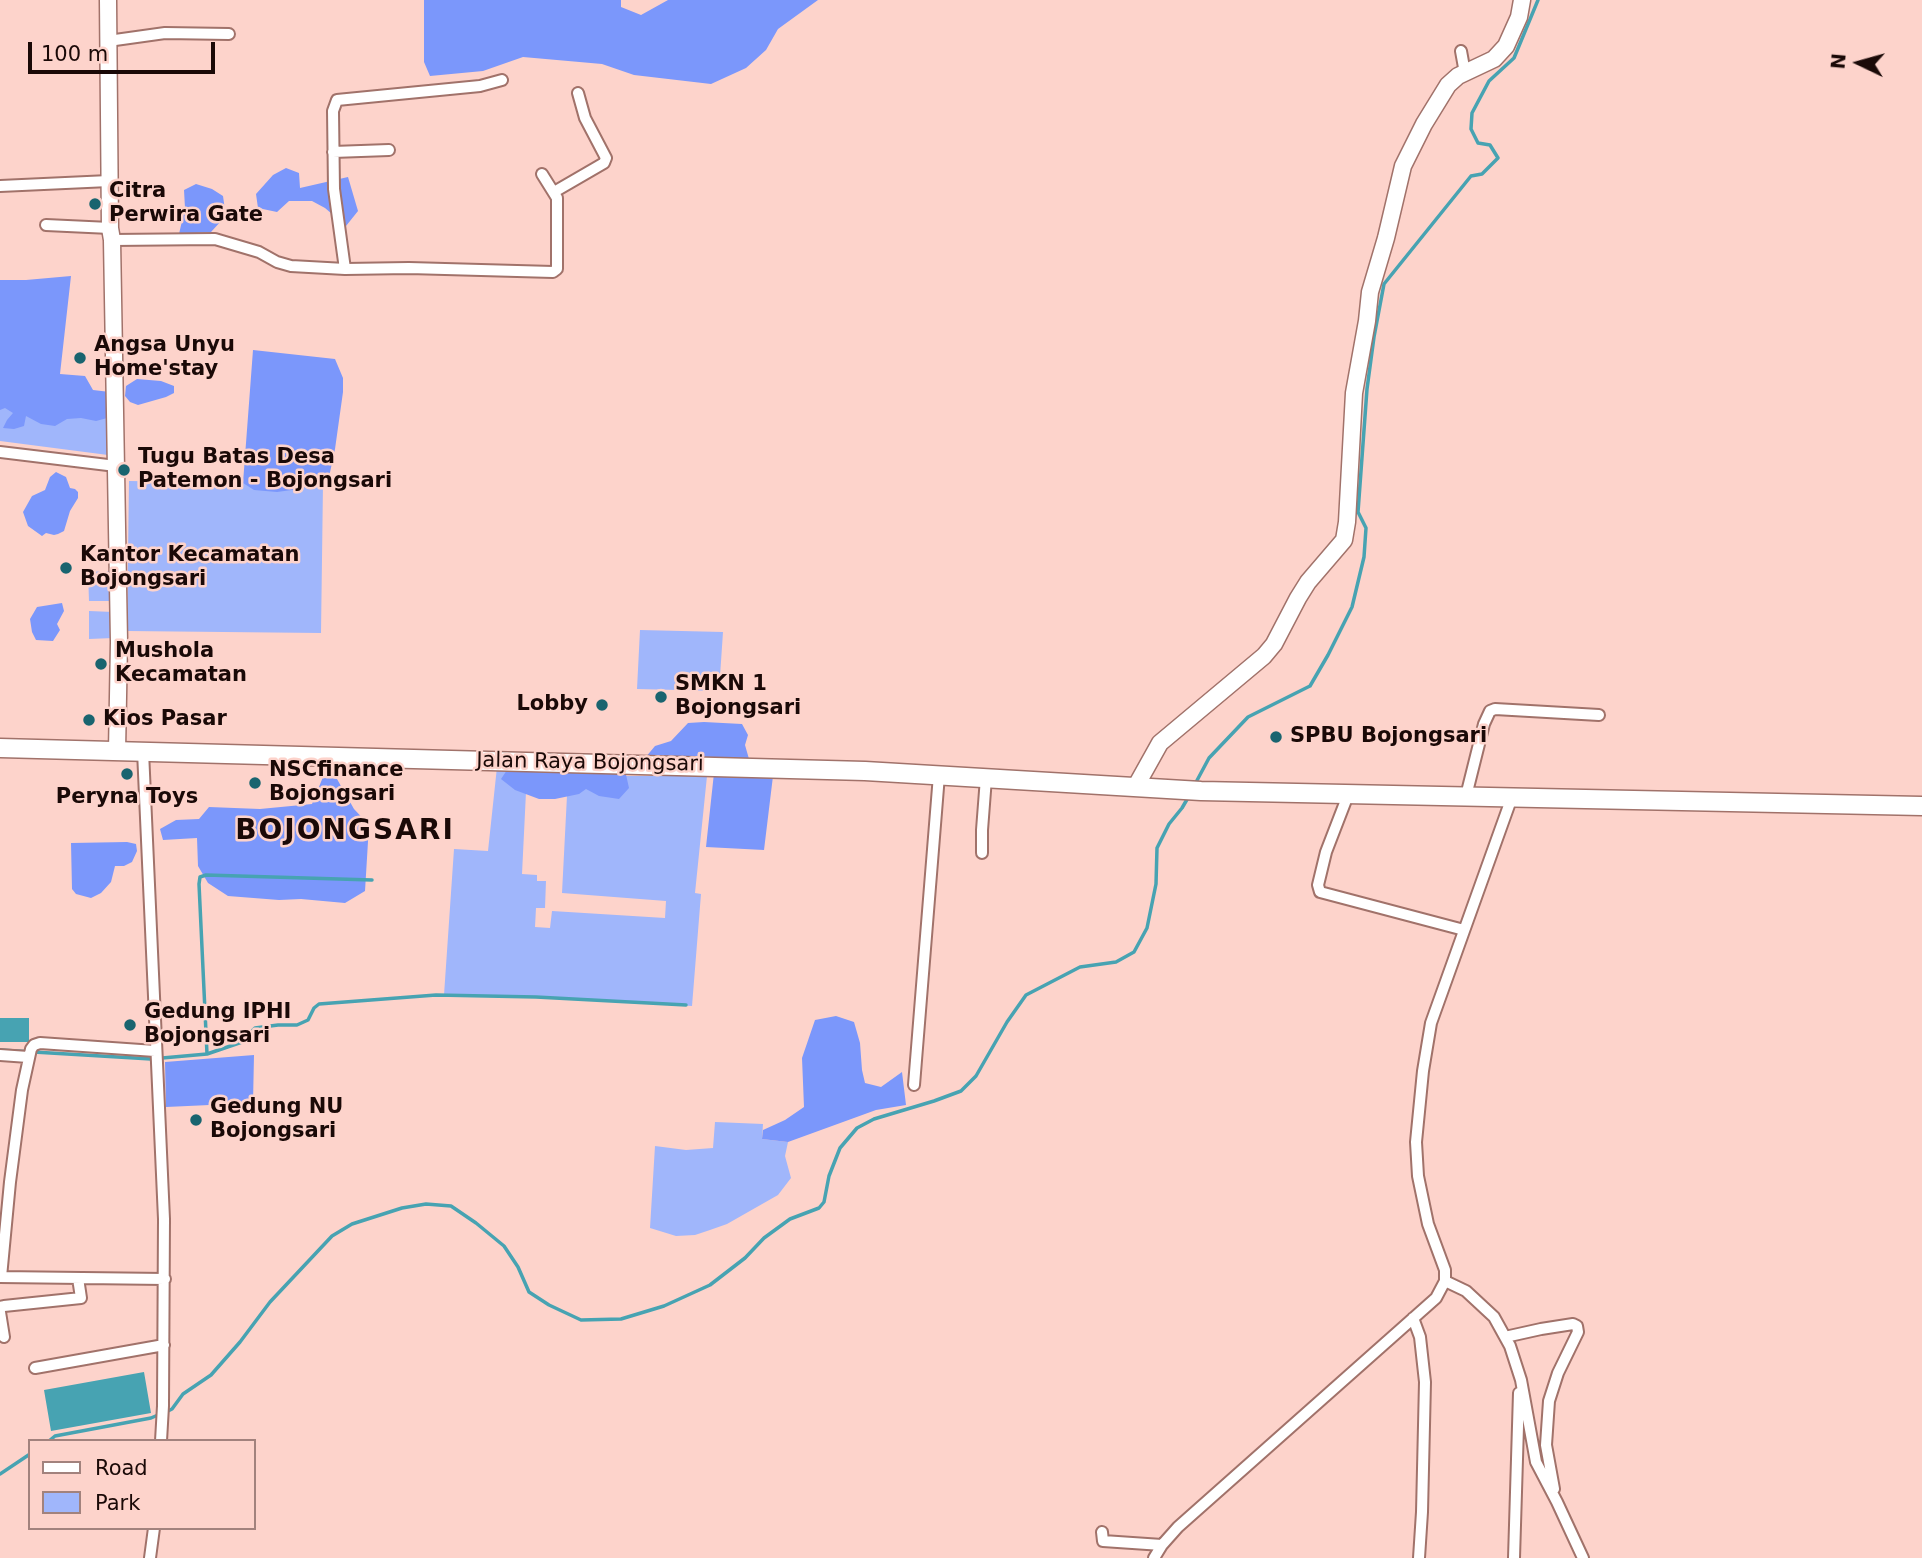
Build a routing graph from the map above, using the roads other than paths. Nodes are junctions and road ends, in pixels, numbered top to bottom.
1 (108, 0) edge
2 (1522, 0) edge
3 (229, 34) dead end
4 (108, 41) junction
5 (1461, 51) dead end
6 (1464, 69) junction
7 (502, 80) dead end
8 (578, 93) dead end
9 (389, 150) dead end
10 (333, 152) junction
11 (542, 174) dead end
12 (109, 181) junction
13 (0, 186) edge
14 (554, 192) junction
15 (46, 225) dead end
16 (111, 234) junction
17 (345, 269) junction
18 (0, 452) edge
19 (116, 466) junction
20 (1599, 715) dead end
21 (0, 748) edge
22 (117, 751) junction
23 (143, 751) junction
24 (939, 775) junction
25 (986, 778) junction
26 (1136, 786) junction
27 (1348, 795) junction
28 (1466, 796) junction
29 (1512, 797) junction
30 (1922, 806) edge
31 (982, 853) dead end
32 (1464, 930) junction
33 (29, 1053) junction
34 (0, 1055) edge
35 (155, 1056) junction
36 (914, 1085) dead end
37 (0, 1277) edge
38 (78, 1278) junction
39 (165, 1279) junction
40 (1445, 1281) junction
41 (0, 1311) edge
42 (1413, 1318) junction
43 (4, 1336) dead end
44 (1505, 1337) junction
45 (164, 1345) junction
46 (35, 1368) dead end
47 (1521, 1380) junction
48 (161, 1439) edge
49 (1558, 1502) junction
50 (154, 1530) edge
51 (1102, 1532) dead end
52 (1162, 1545) junction
53 (150, 1558) edge
54 (1154, 1558) edge
55 (1419, 1558) edge
56 (1514, 1558) edge
57 (1583, 1558) edge

1 - 4 street
2 - 6 street
3 - 4 street
4 - 12 street
5 - 6 street
6 - 26 street
7 - 10 street
8 - 14 street
9 - 10 street
10 - 17 street
11 - 14 street
12 - 13 street
12 - 16 street
14 - 17 street
15 - 16 street
16 - 17 street
16 - 19 street
18 - 19 street
19 - 22 street
20 - 28 street
21 - 22 main road, Jalan Raya Bojongsari
22 - 23 main road, Jalan Raya Bojongsari
23 - 24 main road, Jalan Raya Bojongsari
23 - 35 street
24 - 25 main road, Jalan Raya Bojongsari
24 - 36 street
25 - 26 main road, Jalan Raya Bojongsari
25 - 31 street
26 - 27 main road, Jalan Raya Bojongsari
27 - 28 main road, Jalan Raya Bojongsari
27 - 32 street
28 - 29 main road, Jalan Raya Bojongsari
29 - 30 main road, Jalan Raya Bojongsari
29 - 32 street
32 - 40 street
33 - 34 street
33 - 35 street
33 - 37 street
35 - 39 street
37 - 38 street
38 - 39 street
38 - 41 street
39 - 45 street
40 - 42 street
40 - 44 street
41 - 43 street
42 - 52 street
42 - 55 street
44 - 47 street
44 - 49 street
45 - 46 street
45 - 48 street
47 - 49 street
47 - 56 street
49 - 57 street
50 - 53 street
51 - 52 street
52 - 54 street

